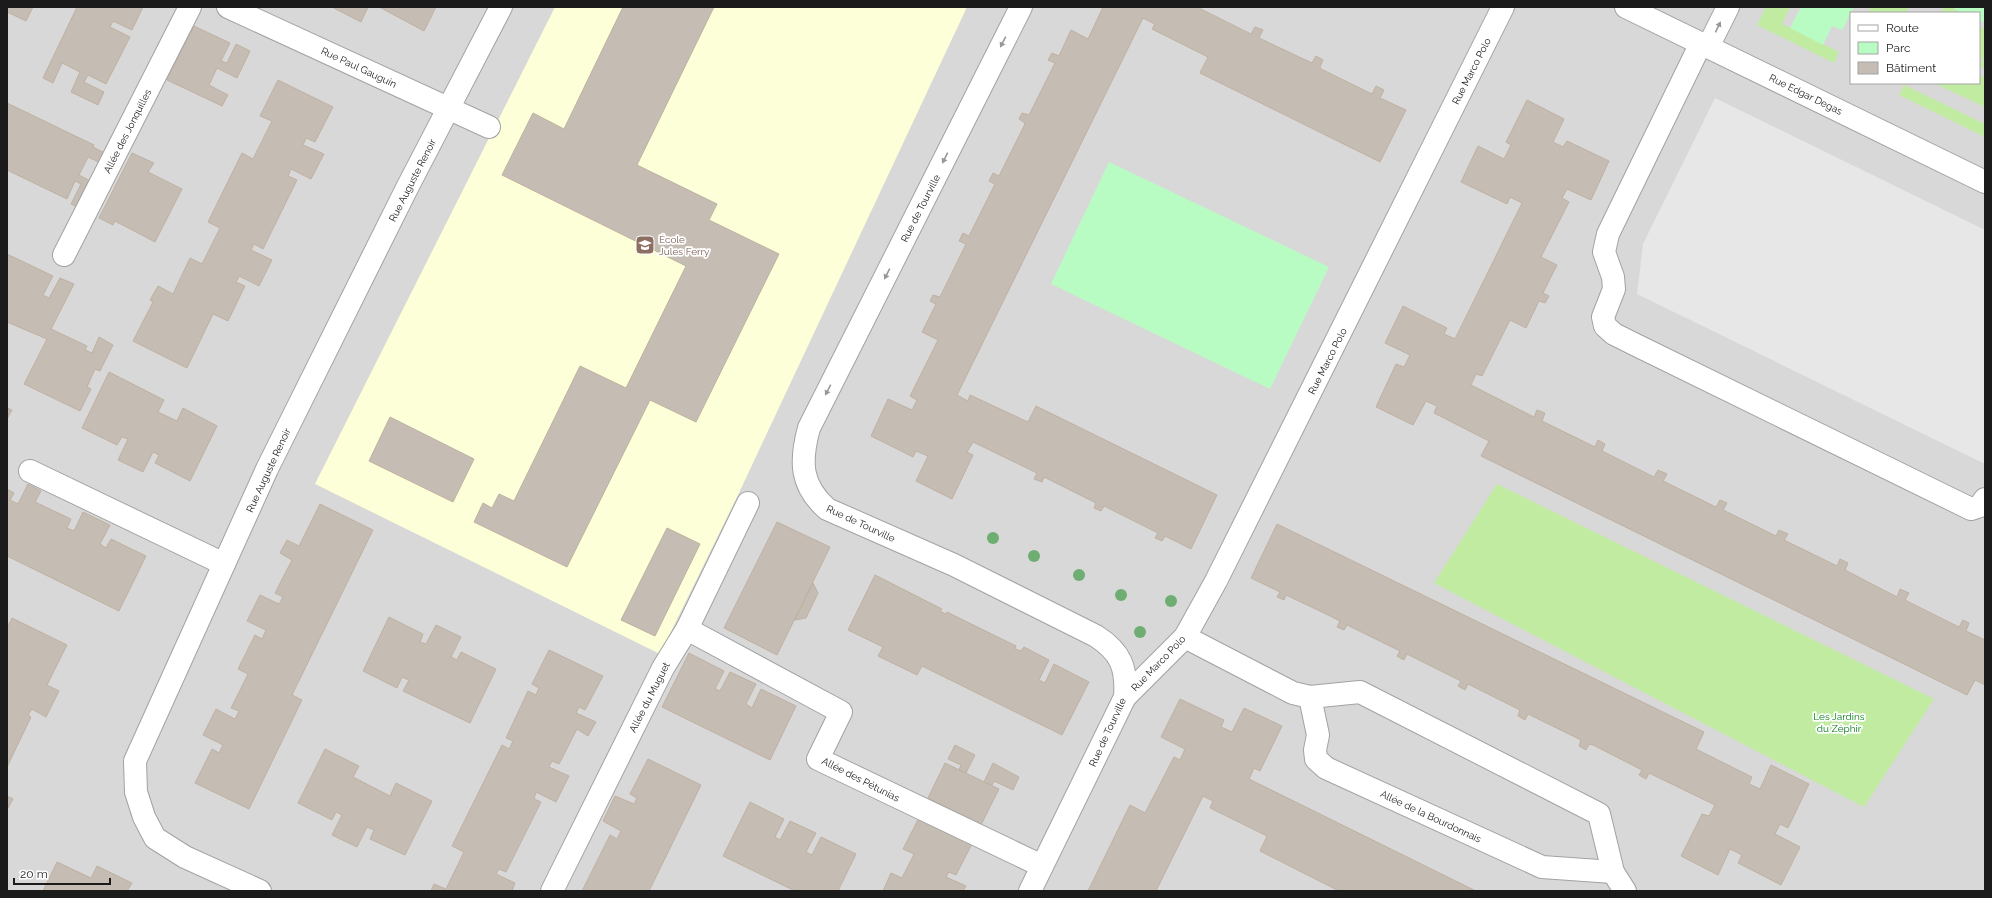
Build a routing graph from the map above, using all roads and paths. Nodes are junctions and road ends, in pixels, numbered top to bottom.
1 (190, 7) edge
2 (228, 7) edge
3 (501, 7) edge
4 (1021, 7) edge
5 (1503, 7) edge
6 (1626, 7) edge
7 (1728, 7) edge
8 (1704, 45) junction
9 (448, 108) junction
10 (489, 127) dead end
11 (1985, 182) edge
12 (64, 255) dead end
13 (30, 471) dead end
14 (1985, 499) edge
15 (748, 503) dead end
16 (224, 564) junction
17 (687, 629) junction
18 (1185, 637) junction
19 (1125, 697) junction
20 (1310, 697) junction
21 (1042, 866) junction
22 (1613, 872) junction
23 (260, 891) edge
24 (552, 891) edge
25 (1030, 891) edge
26 (1625, 891) edge

1 - 12 street, Allée des Jonquilles
2 - 9 street, Rue Paul Gauguin
3 - 9 street, Rue Auguste Renoir
4 -> 19 street, Rue de Tourville
5 - 18 street, Rue Marco Polo
6 - 8 street, Rue Edgar Degas
8 -> 7 street
8 - 11 street, Rue Edgar Degas
8 - 14 street
9 - 10 street, Rue Paul Gauguin
9 - 16 street, Rue Auguste Renoir
13 - 16 street
15 - 17 street, Allée du Muguet
16 - 23 street, Rue Auguste Renoir
17 - 21 street, Allée des Pétunias
17 - 24 street, Allée du Muguet
18 - 19 street, Rue Marco Polo
18 - 20 street
19 - 21 street, Rue de Tourville
20 - 22 street
20 - 22 street, Allée de la Bourdonnais
21 - 25 street, Rue de Tourville
22 - 26 street

